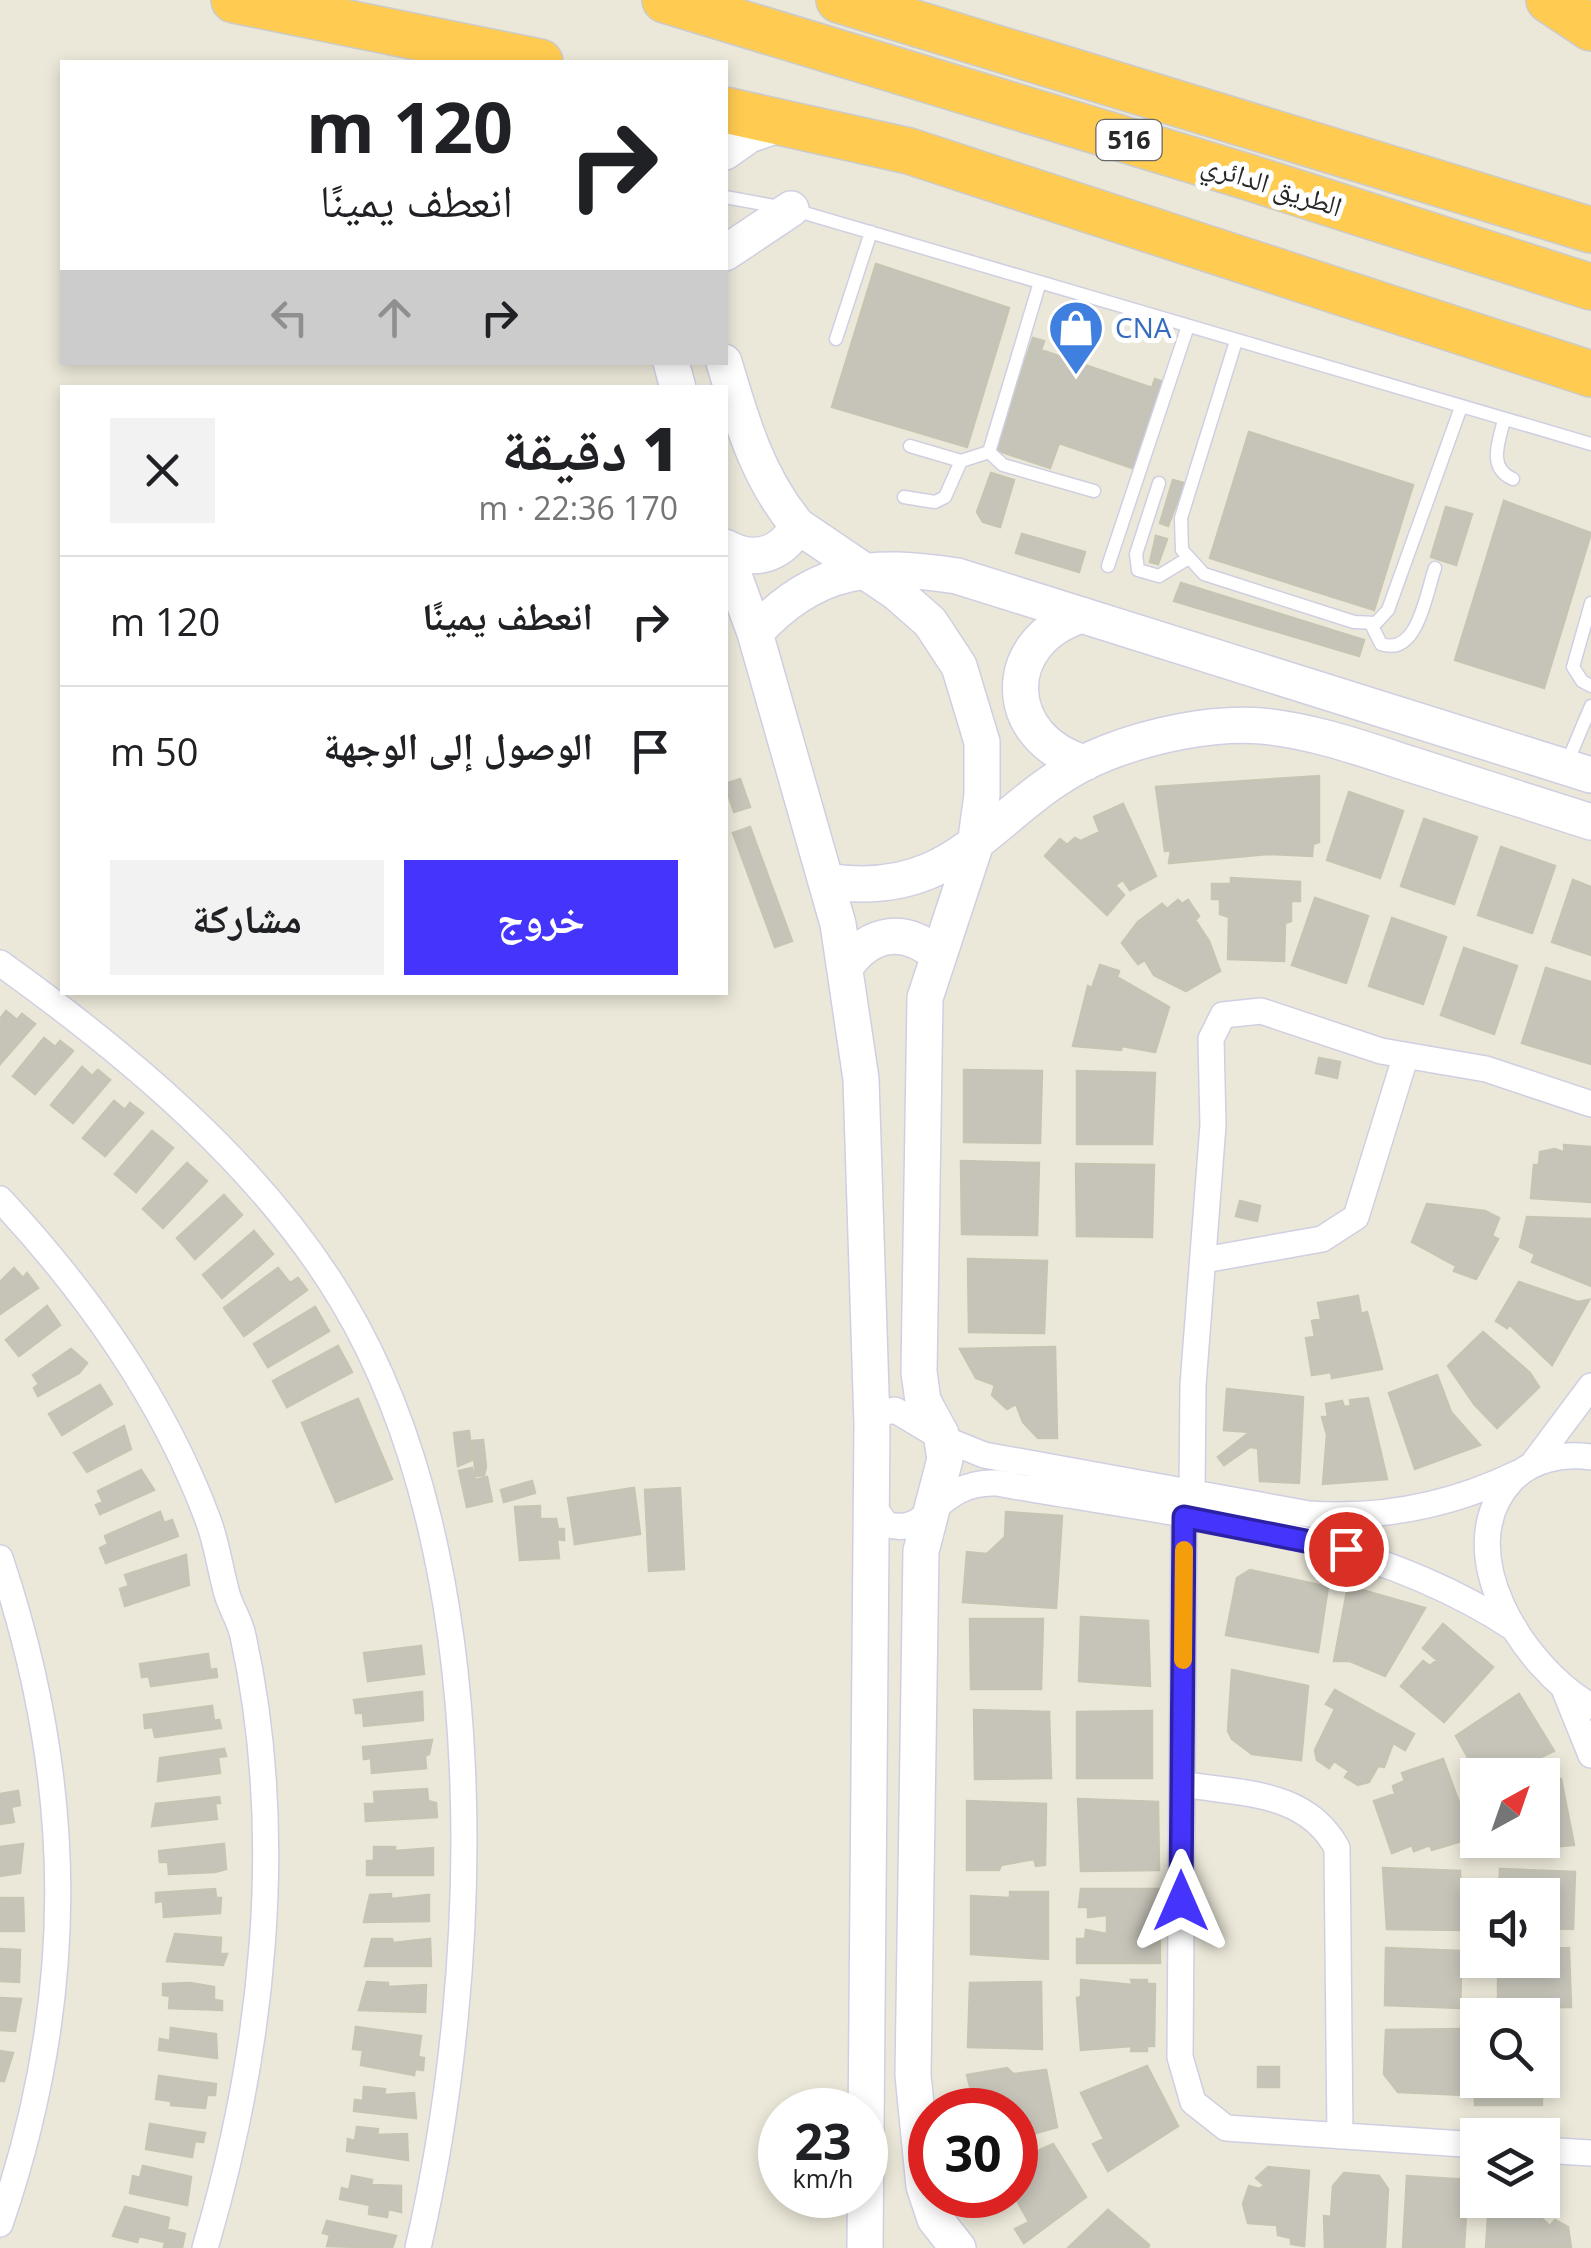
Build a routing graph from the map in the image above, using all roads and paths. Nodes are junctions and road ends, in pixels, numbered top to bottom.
1 (234, 0) edge
2 (665, 0) edge
3 (839, 0) edge
4 (1549, 0) edge
5 (1591, 28) edge
6 (526, 60) edge
7 (728, 111) edge
8 (780, 124) junction
9 (728, 150) edge
10 (728, 198) edge
11 (791, 209) junction
12 (1591, 230) edge
13 (871, 232) junction
14 (728, 251) edge
15 (1040, 282) junction
16 (1591, 287) edge
17 (1188, 326) junction
18 (836, 340) dead end
19 (1236, 341) junction
20 (725, 365) edge
21 (1591, 374) edge
22 (1461, 407) junction
23 (1504, 420) junction
24 (1591, 444) edge
25 (910, 446) dead end
26 (989, 452) junction
27 (961, 462) junction
28 (1513, 479) dead end
29 (1159, 483) dead end
30 (1094, 491) dead end
31 (904, 498) dead end
32 (798, 526) junction
33 (728, 550) edge
34 (728, 558) edge
35 (1187, 559) junction
36 (1108, 566) dead end
37 (1435, 568) dead end
38 (859, 570) junction
39 (1591, 602) edge
40 (1082, 615) junction
41 (1371, 624) junction
42 (754, 633) junction
43 (1591, 686) edge
44 (1591, 706) edge
45 (1085, 763) junction
46 (1578, 771) edge
47 (1591, 822) edge
48 (975, 846) junction
49 (826, 882) junction
50 (937, 954) junction
51 (0, 963) edge
52 (846, 966) junction
53 (1405, 1058) junction
54 (1591, 1104) edge
55 (0, 1199) edge
56 (1204, 1260) junction
57 (1591, 1386) edge
58 (872, 1424) junction
59 (942, 1438) junction
60 (1591, 1457) edge
61 (1525, 1469) junction
62 (1192, 1492) junction
63 (869, 1502) junction
64 (928, 1514) junction
65 (1184, 1517) junction
66 (0, 1558) edge
67 (1515, 1629) junction
68 (1562, 1686) junction
69 (1591, 1706) edge
70 (1591, 1756) edge
71 (1182, 1784) junction
72 (1340, 2136) junction
73 (1460, 2144) edge
74 (1560, 2151) edge
75 (1591, 2153) edge
76 (0, 2224) edge
77 (948, 2245) edge
78 (205, 2248) edge
79 (418, 2248) edge
80 (865, 2248) edge

1 - 6 highway
2 - 16 highway, الطريق الدائري / 516
3 - 12 highway, الطريق الدائري / 516
4 - 5 highway
7 - 8 highway
8 - 9 street
8 - 21 highway
10 - 11 lane
11 - 13 lane
11 - 14 street
13 - 15 lane
13 - 18 lane
15 - 17 lane
15 - 26 lane
17 - 19 lane
17 - 36 lane
19 - 22 lane
19 - 35 lane
20 - 32 street
22 - 23 lane
22 - 41 lane
23 - 24 lane
23 - 28 lane
25 - 27 lane
26 - 27 lane
26 - 30 lane
27 - 31 lane
29 - 35 lane
32 - 33 street
32 - 38 street
34 - 42 street
35 - 41 lane
37 - 41 lane
38 - 40 street
38 - 42 street
38 - 48 street
39 - 43 lane
40 - 45 street
40 - 46 street
42 - 49 street
44 - 46 lane
45 - 47 street
45 - 48 street
48 - 49 street
48 - 50 street
49 - 52 street
50 - 52 street
50 - 59 street
51 - 79 street
52 - 58 street
53 - 54 street
53 - 56 street
53 - 56 street
55 - 78 street
56 - 62 street
57 - 61 street
58 - 59 street
58 - 63 street
59 - 62 street
59 - 64 street
60 - 61 street
61 - 62 street
61 - 67 street
63 - 64 street
63 - 80 street
64 - 65 street
64 - 77 street
65 - 67 street
65 - 71 street
66 - 76 street
67 - 68 street
68 - 69 street
68 - 70 street
71 - 72 street
71 - 72 street
72 - 73 street
74 - 75 street

